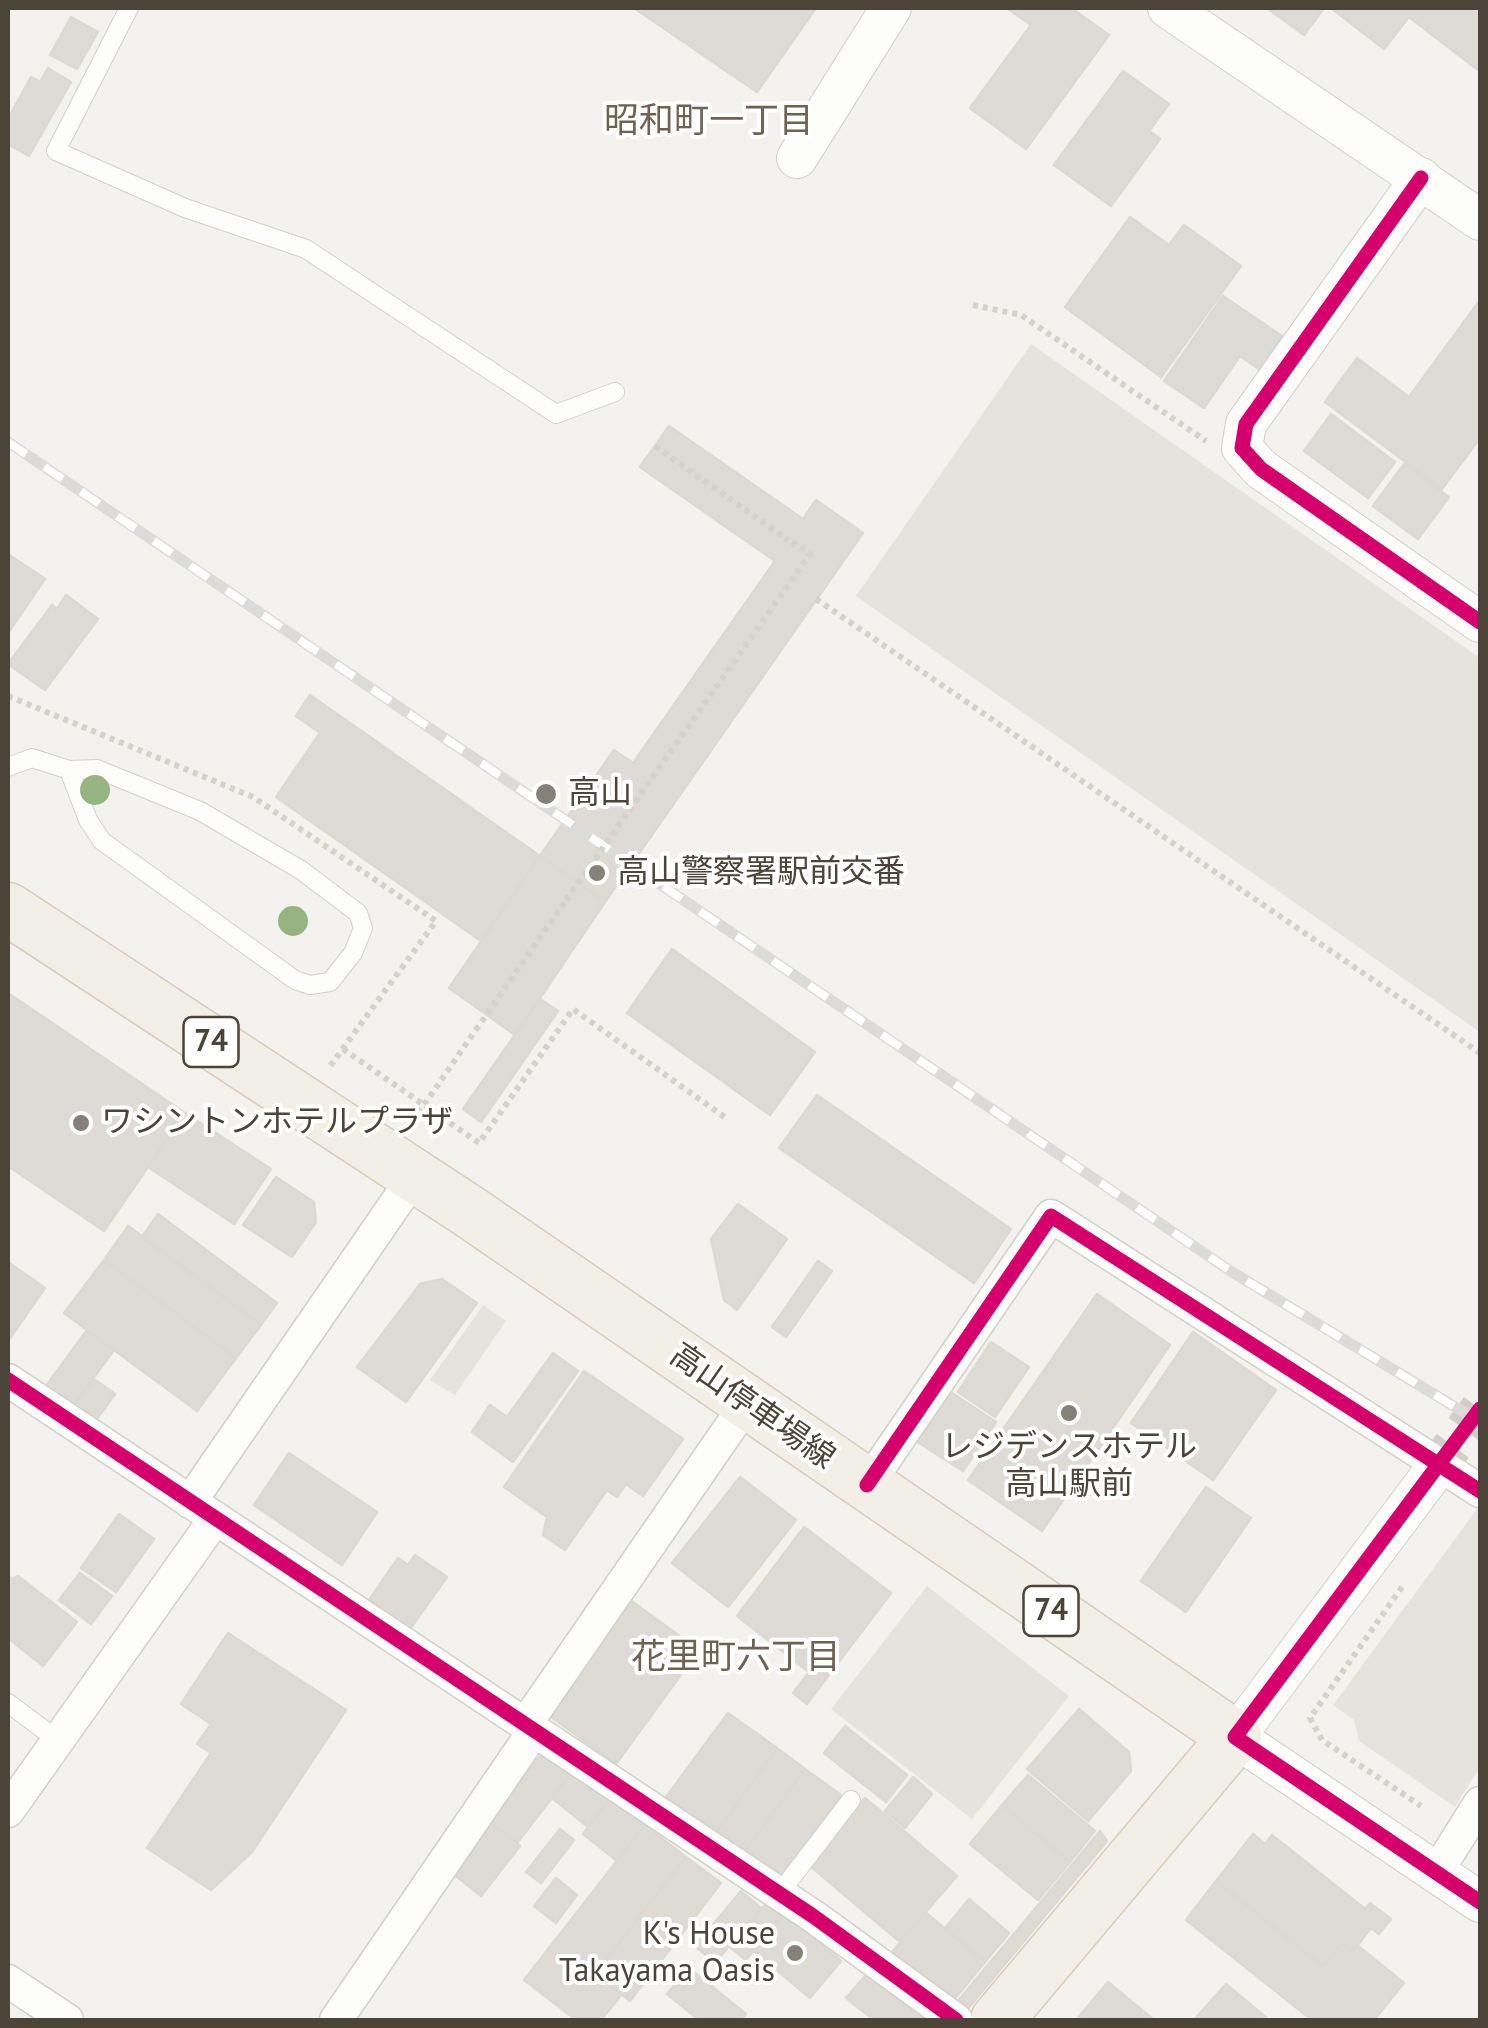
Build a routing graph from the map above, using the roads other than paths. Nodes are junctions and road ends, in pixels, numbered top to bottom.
1 (128, 8) edge
2 (891, 8) edge
3 (1168, 8) edge
4 (797, 158) dead end
5 (1421, 178) junction
6 (1480, 220) edge
7 (615, 392) dead end
8 (1480, 622) edge
9 (8, 767) edge
10 (69, 770) junction
11 (8, 910) edge
12 (414, 1176) junction
13 (8, 1380) edge
14 (747, 1404) junction
15 (1429, 1478) tunnel mouth
16 (867, 1485) junction
17 (1480, 1491) edge
18 (202, 1510) junction
19 (8, 1703) edge
20 (530, 1728) junction
21 (1235, 1737) junction
22 (59, 1740) junction
23 (851, 1800) dead end
24 (1480, 1803) edge
25 (8, 1811) edge
26 (1436, 1873) junction
27 (779, 1894) junction
28 (1480, 1902) edge
29 (8, 1981) edge
30 (67, 2020) edge
31 (336, 2020) edge
32 (956, 2020) edge
33 (996, 2020) edge

1 - 7 lane
2 - 4 street
3 - 5 street
5 - 6 street
5 - 8 street
9 - 10 lane
10 - 10 lane
11 - 12 main road, 高山停車場線 / 74
12 - 14 main road, 高山停車場線 / 74
12 - 18 street
13 - 18 street
14 - 16 main road, 高山停車場線 / 74
14 - 20 street
15 - 21 street
16 - 17 street
16 - 21 main road, 高山停車場線 / 74
18 - 20 street
18 - 22 street
19 - 22 lane
20 - 27 street
20 - 31 street
21 - 26 street
21 - 33 main road
22 - 25 street
23 - 27 lane
24 - 26 street
26 - 28 street
27 - 32 street
29 - 30 street

